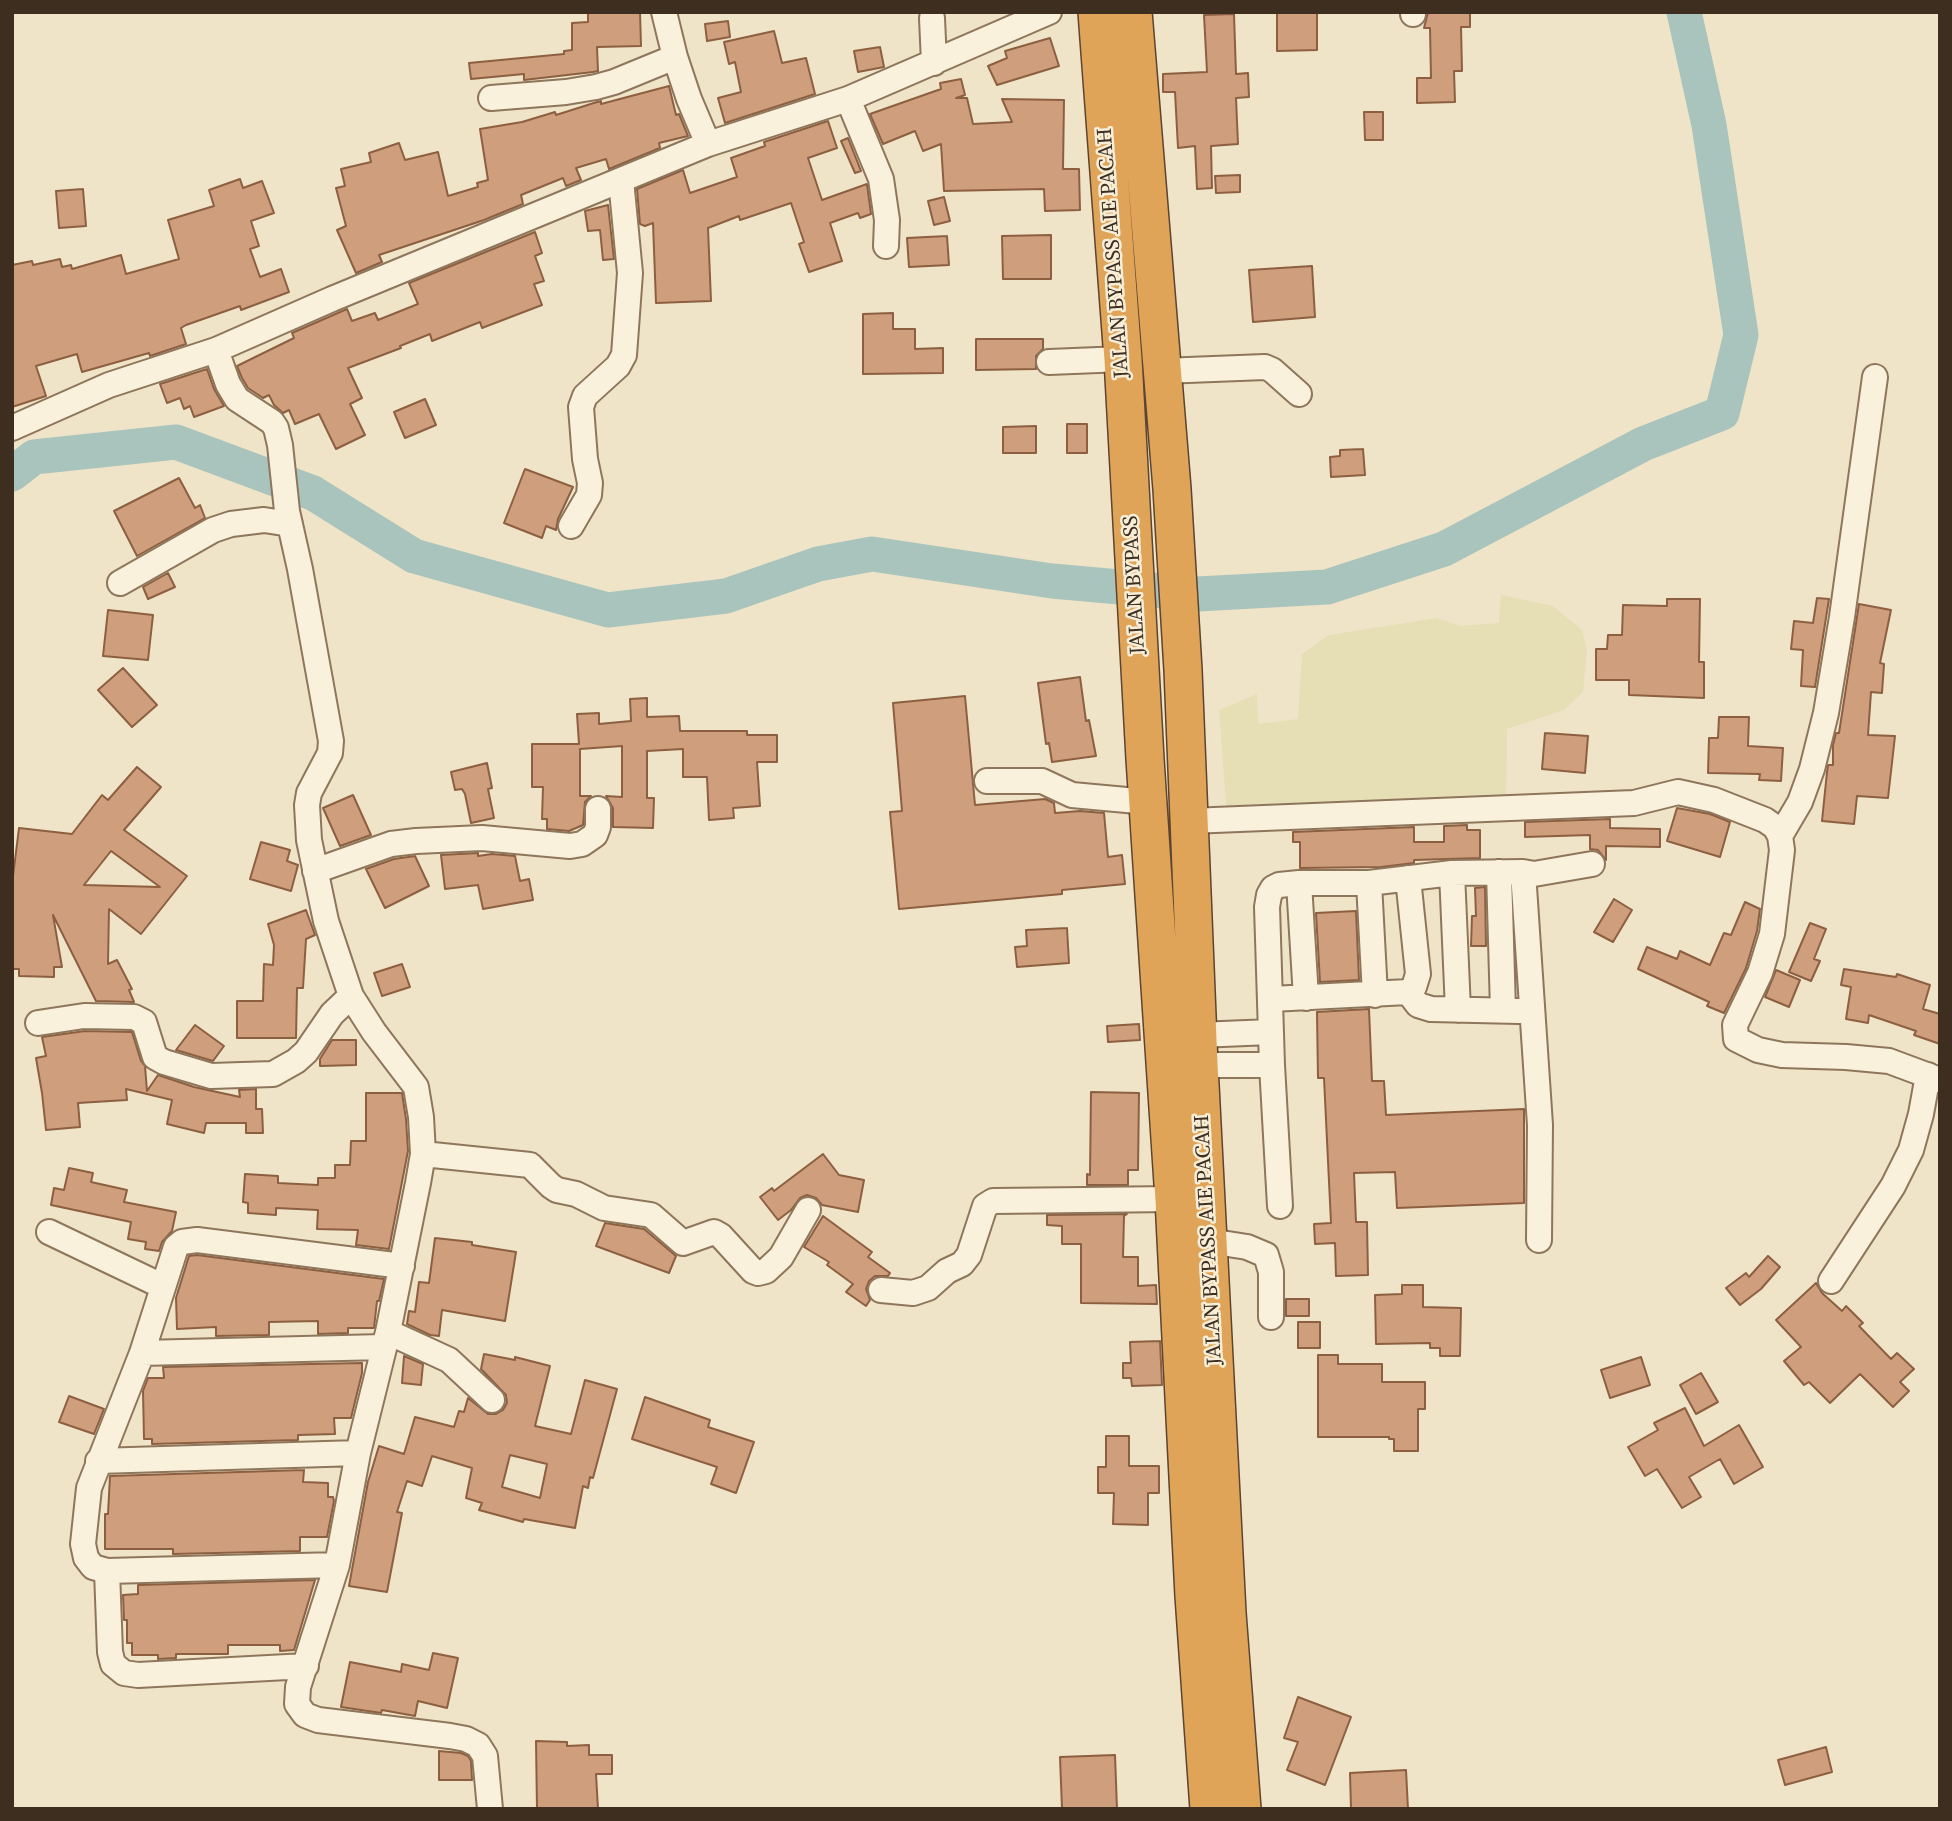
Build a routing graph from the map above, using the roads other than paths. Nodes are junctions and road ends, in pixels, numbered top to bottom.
1 (664, 12) edge
2 (1049, 12) edge
3 (1097, 12) edge
4 (1133, 12) edge
5 (932, 18) dead end
6 (675, 58) junction
7 (934, 63) junction
8 (491, 98) dead end
9 (848, 99) junction
10 (708, 144) junction
11 (621, 180) junction
12 (886, 246) dead end
13 (216, 350) junction
14 (1123, 359) junction
15 (1049, 362) dead end
16 (1162, 371) junction
17 (1875, 377) dead end
18 (1299, 394) dead end
19 (12, 428) edge
20 (1172, 489) joint
21 (1130, 495) joint
22 (288, 517) junction
23 (571, 526) dead end
24 (120, 583) dead end
25 (1184, 670) joint
26 (987, 781) dead end
27 (1148, 802) junction
28 (598, 809) dead end
29 (1190, 821) junction
30 (1780, 836) junction
31 (1592, 864) dead end
32 (315, 871) junction
33 (1511, 872) junction
34 (1452, 873) junction
35 (1408, 878) junction
36 (1299, 883) junction
37 (1369, 883) junction
38 (1408, 992) junction
39 (1375, 995) junction
40 (351, 996) junction
41 (1306, 998) junction
42 (1270, 999) junction
43 (1458, 1010) junction
44 (1503, 1010) junction
45 (1532, 1010) junction
46 (38, 1023) dead end
47 (1271, 1032) junction
48 (1198, 1050) junction
49 (1272, 1065) junction
50 (1934, 1077) edge
51 (423, 1154) junction
52 (1174, 1199) junction
53 (1280, 1206) dead end
54 (808, 1210) dead end
55 (49, 1232) dead end
56 (1539, 1240) dead end
57 (1209, 1241) junction
58 (402, 1266) junction
59 (1831, 1280) dead end
60 (162, 1286) junction
61 (881, 1290) dead end
62 (1271, 1317) dead end
63 (386, 1339) junction
64 (142, 1353) junction
65 (492, 1400) dead end
66 (358, 1453) junction
67 (98, 1461) junction
68 (337, 1565) junction
69 (107, 1572) junction
70 (306, 1666) junction
71 (490, 1809) edge
72 (1209, 1809) edge
73 (1242, 1809) edge

1 - 6 street
2 - 7 street
3 - 14 highway, JALAN BYPASS AIE PACAH
4 - 16 highway, JALAN BYPASS AIE PACAH
5 - 7 street
6 - 8 street
6 - 10 street
7 - 9 street
9 - 10 street
9 - 12 street
10 - 11 street
11 - 13 street
11 - 23 street
13 - 19 street
13 - 22 street
14 - 15 street
14 - 21 highway, JALAN BYPASS AIE PACAH
16 - 18 street
16 - 20 highway, JALAN BYPASS AIE PACAH
17 - 30 street
20 - 25 highway, JALAN BYPASS
21 - 27 highway, JALAN BYPASS
22 - 24 street
22 - 32 street
25 - 29 highway, JALAN BYPASS AIE PACAH
26 - 27 street
27 - 52 highway, JALAN BYPASS
28 - 32 street
29 - 30 street
29 - 48 highway, JALAN BYPASS AIE PACAH
30 - 50 street
31 - 33 street
32 - 40 street
33 - 34 street
33 - 44 street
33 - 45 street
34 - 35 street
34 - 43 street
35 - 37 street
35 - 38 street
36 - 37 street
36 - 41 street
36 - 42 street
37 - 39 street
38 - 39 street
38 - 43 street
39 - 41 street
40 - 46 street
40 - 51 street
41 - 42 street
42 - 47 street
43 - 44 street
44 - 45 street
45 - 56 street
47 - 48 street
47 - 49 street
48 - 49 street
48 - 57 highway, JALAN BYPASS AIE PACAH
49 - 53 street
50 - 59 street
51 - 54 street
51 - 58 street
52 - 61 street
52 - 72 highway, JALAN BYPASS
55 - 60 street
57 - 62 street
57 - 73 highway, JALAN BYPASS AIE PACAH
58 - 60 street
58 - 63 street
60 - 64 street
63 - 64 street
63 - 65 street
63 - 66 street
64 - 67 street
66 - 67 street
66 - 68 street
67 - 69 street
68 - 69 street
68 - 70 street
69 - 70 street
70 - 71 street

